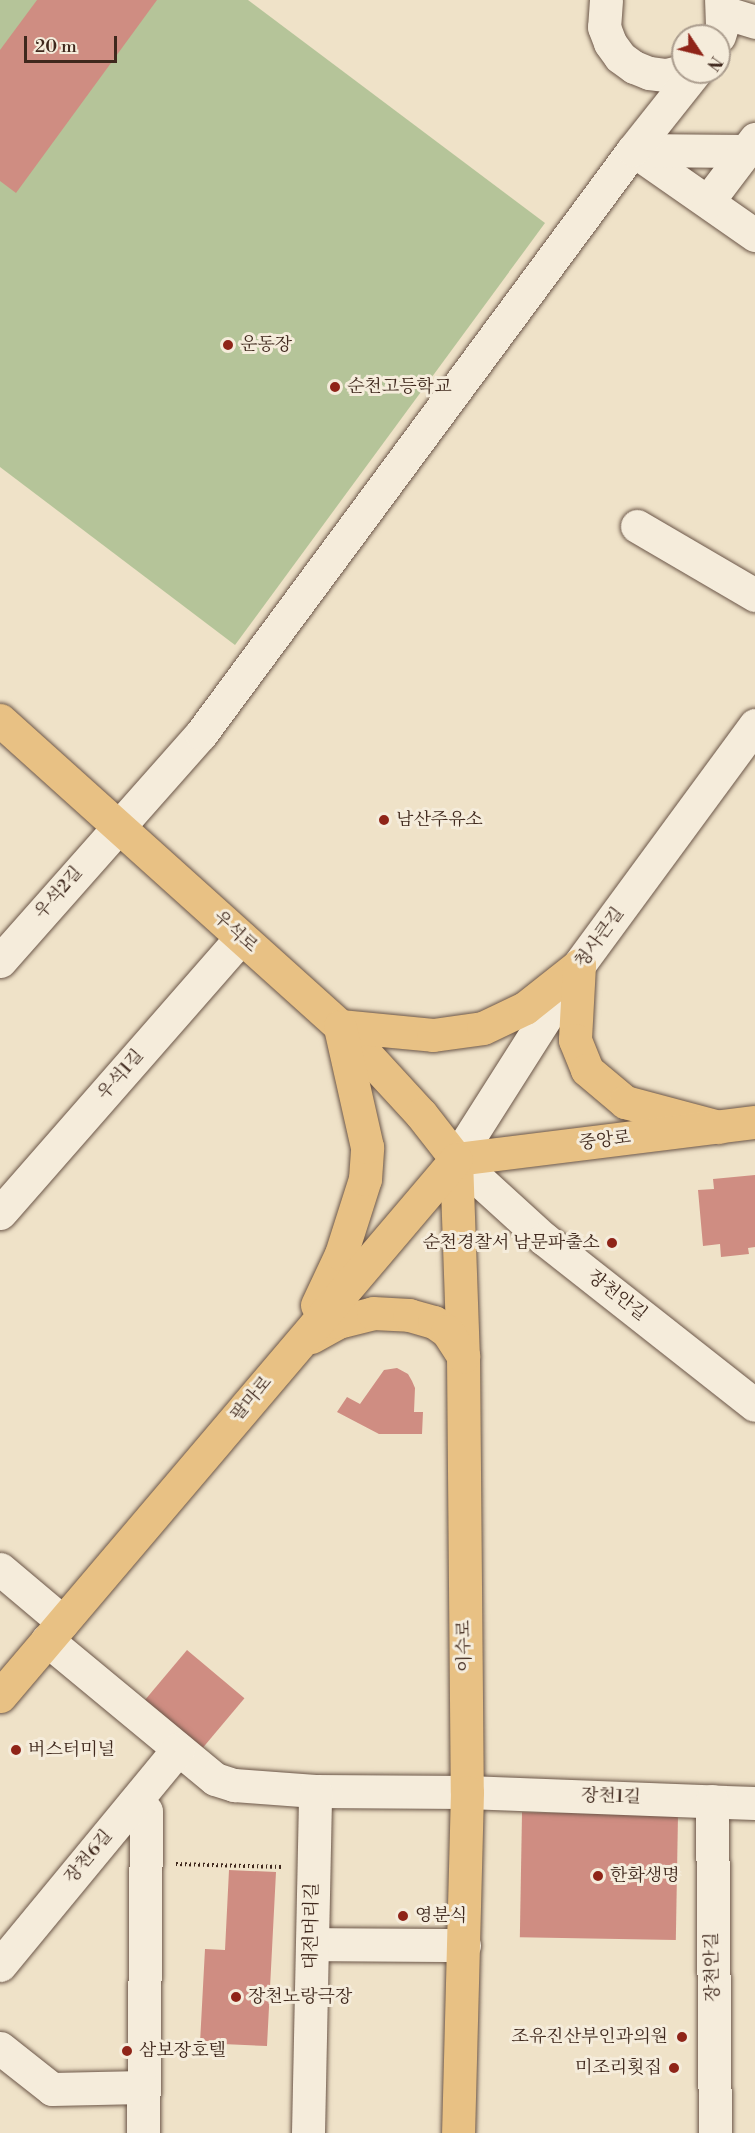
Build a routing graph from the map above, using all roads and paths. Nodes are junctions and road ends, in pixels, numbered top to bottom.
1 (606, 0) edge
2 (721, 16) edge
3 (755, 22) edge
4 (671, 74) edge
5 (685, 84) edge
6 (750, 145) edge
7 (633, 150) junction
8 (708, 201) junction
9 (755, 235) edge
10 (637, 526) dead end
11 (755, 595) edge
12 (0, 720) edge
13 (755, 725) edge
14 (118, 826) junction
15 (241, 938) junction
16 (0, 960) edge
17 (579, 965) junction
18 (340, 1026) junction
19 (755, 1122) edge
20 (719, 1127) junction
21 (456, 1159) junction
22 (5, 1197) edge
23 (298, 1344) junction
24 (463, 1356) junction
25 (755, 1405) edge
26 (0, 1569) edge
27 (55, 1631) junction
28 (0, 1696) edge
29 (178, 1749) junction
30 (315, 1791) junction
31 (467, 1792) junction
32 (712, 1801) junction
33 (134, 1803) junction
34 (755, 1803) edge
35 (145, 1863) junction
36 (314, 1868) junction
37 (312, 1944) junction
38 (464, 1945) junction
39 (0, 1965) edge
40 (0, 2048) edge
41 (143, 2087) junction
42 (143, 2133) edge
43 (308, 2133) edge
44 (458, 2133) edge
45 (715, 2133) edge

1 - 4 street
2 - 3 street
5 - 7 street, 우석2길
6 - 7 street
6 - 8 street
7 - 8 street
7 - 14 street, 우석2길
8 - 9 street
10 - 11 street
12 - 14 main road, 우석로
13 - 17 street, 청사큰길
14 - 15 main road, 우석로
14 - 16 street, 우석2길
15 - 18 main road, 우석로
15 - 22 street, 우석1길
17 - 18 main road
17 - 20 main road
17 - 21 street, 청사큰길
18 - 21 main road, 우석로
18 - 23 main road
19 - 20 main road, 중앙로
20 - 21 main road, 중앙로
21 - 23 main road, 팔마로
21 - 24 main road, 이수로
21 - 25 street, 장천안길
23 - 24 main road
23 - 27 main road, 팔마로
24 - 31 main road, 이수로
26 - 27 street
27 - 28 main road, 팔마로
27 - 29 street
29 - 30 street
29 - 33 street, 장천6길
30 - 31 street
30 - 36 street, 대전머리길
31 - 32 street, 장천1길
31 - 38 main road, 이수로
32 - 34 street, 장천1길
32 - 45 street, 장천안길
33 - 35 street
33 - 39 street, 장천6길
35 - 36 path
35 - 41 street
36 - 37 street, 대전머리길
37 - 38 street
37 - 43 street, 대전머리길
38 - 44 main road, 이수로
40 - 41 street
41 - 42 street

